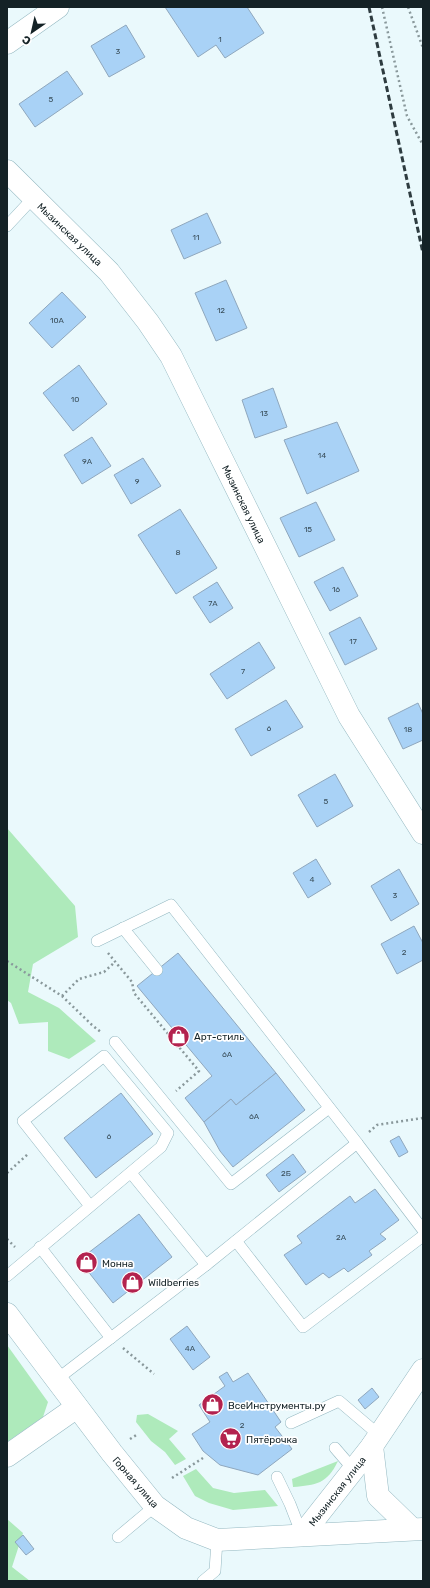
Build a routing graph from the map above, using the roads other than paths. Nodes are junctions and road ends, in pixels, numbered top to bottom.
1 (58, 7) edge
2 (7, 43) edge
3 (7, 171) edge
4 (33, 198) junction
5 (7, 226) edge
6 (423, 833) edge
7 (122, 928) junction
8 (97, 941) road end
9 (157, 970) dead end
10 (116, 1042) road end
11 (329, 1108) junction
12 (357, 1143) junction
13 (131, 1173) junction
14 (90, 1206) junction
15 (423, 1230) edge
16 (423, 1236) edge
17 (236, 1241) junction
18 (40, 1247) junction
19 (206, 1265) junction
20 (7, 1276) edge
21 (7, 1314) edge
22 (111, 1338) junction
23 (423, 1370) edge
24 (56, 1380) junction
25 (77, 1408) junction
26 (291, 1423) dead end
27 (375, 1441) junction
28 (335, 1448) dead end
29 (7, 1456) edge
30 (353, 1469) junction
31 (277, 1477) dead end
32 (156, 1506) junction
33 (417, 1530) edge
34 (302, 1535) junction
35 (118, 1537) dead end
36 (217, 1540) junction
37 (203, 1581) edge

1 - 2 street
3 - 4 street, Мызинская улица
4 - 5 lane
4 - 6 street, Мызинская улица
7 - 8 lane
7 - 9 lane
7 - 11 lane
10 - 11 lane
11 - 12 lane
12 - 15 lane
12 - 17 lane
13 - 14 lane
13 - 14 lane
13 - 19 lane
14 - 18 lane
16 - 17 lane
17 - 19 lane
18 - 20 lane
18 - 22 lane
19 - 22 lane
21 - 24 street, Горная улица
22 - 24 lane
23 - 27 street, Мызинская улица
24 - 25 street, Горная улица
25 - 29 street
25 - 32 street, Горная улица
26 - 27 lane
27 - 30 street, Мызинская улица
27 - 33 street, Мызинская улица
28 - 30 lane
30 - 34 street, Мызинская улица
31 - 34 lane
32 - 35 lane
32 - 36 street, Горная улица
33 - 34 street, Горная улица
34 - 36 street, Горная улица
36 - 37 lane

